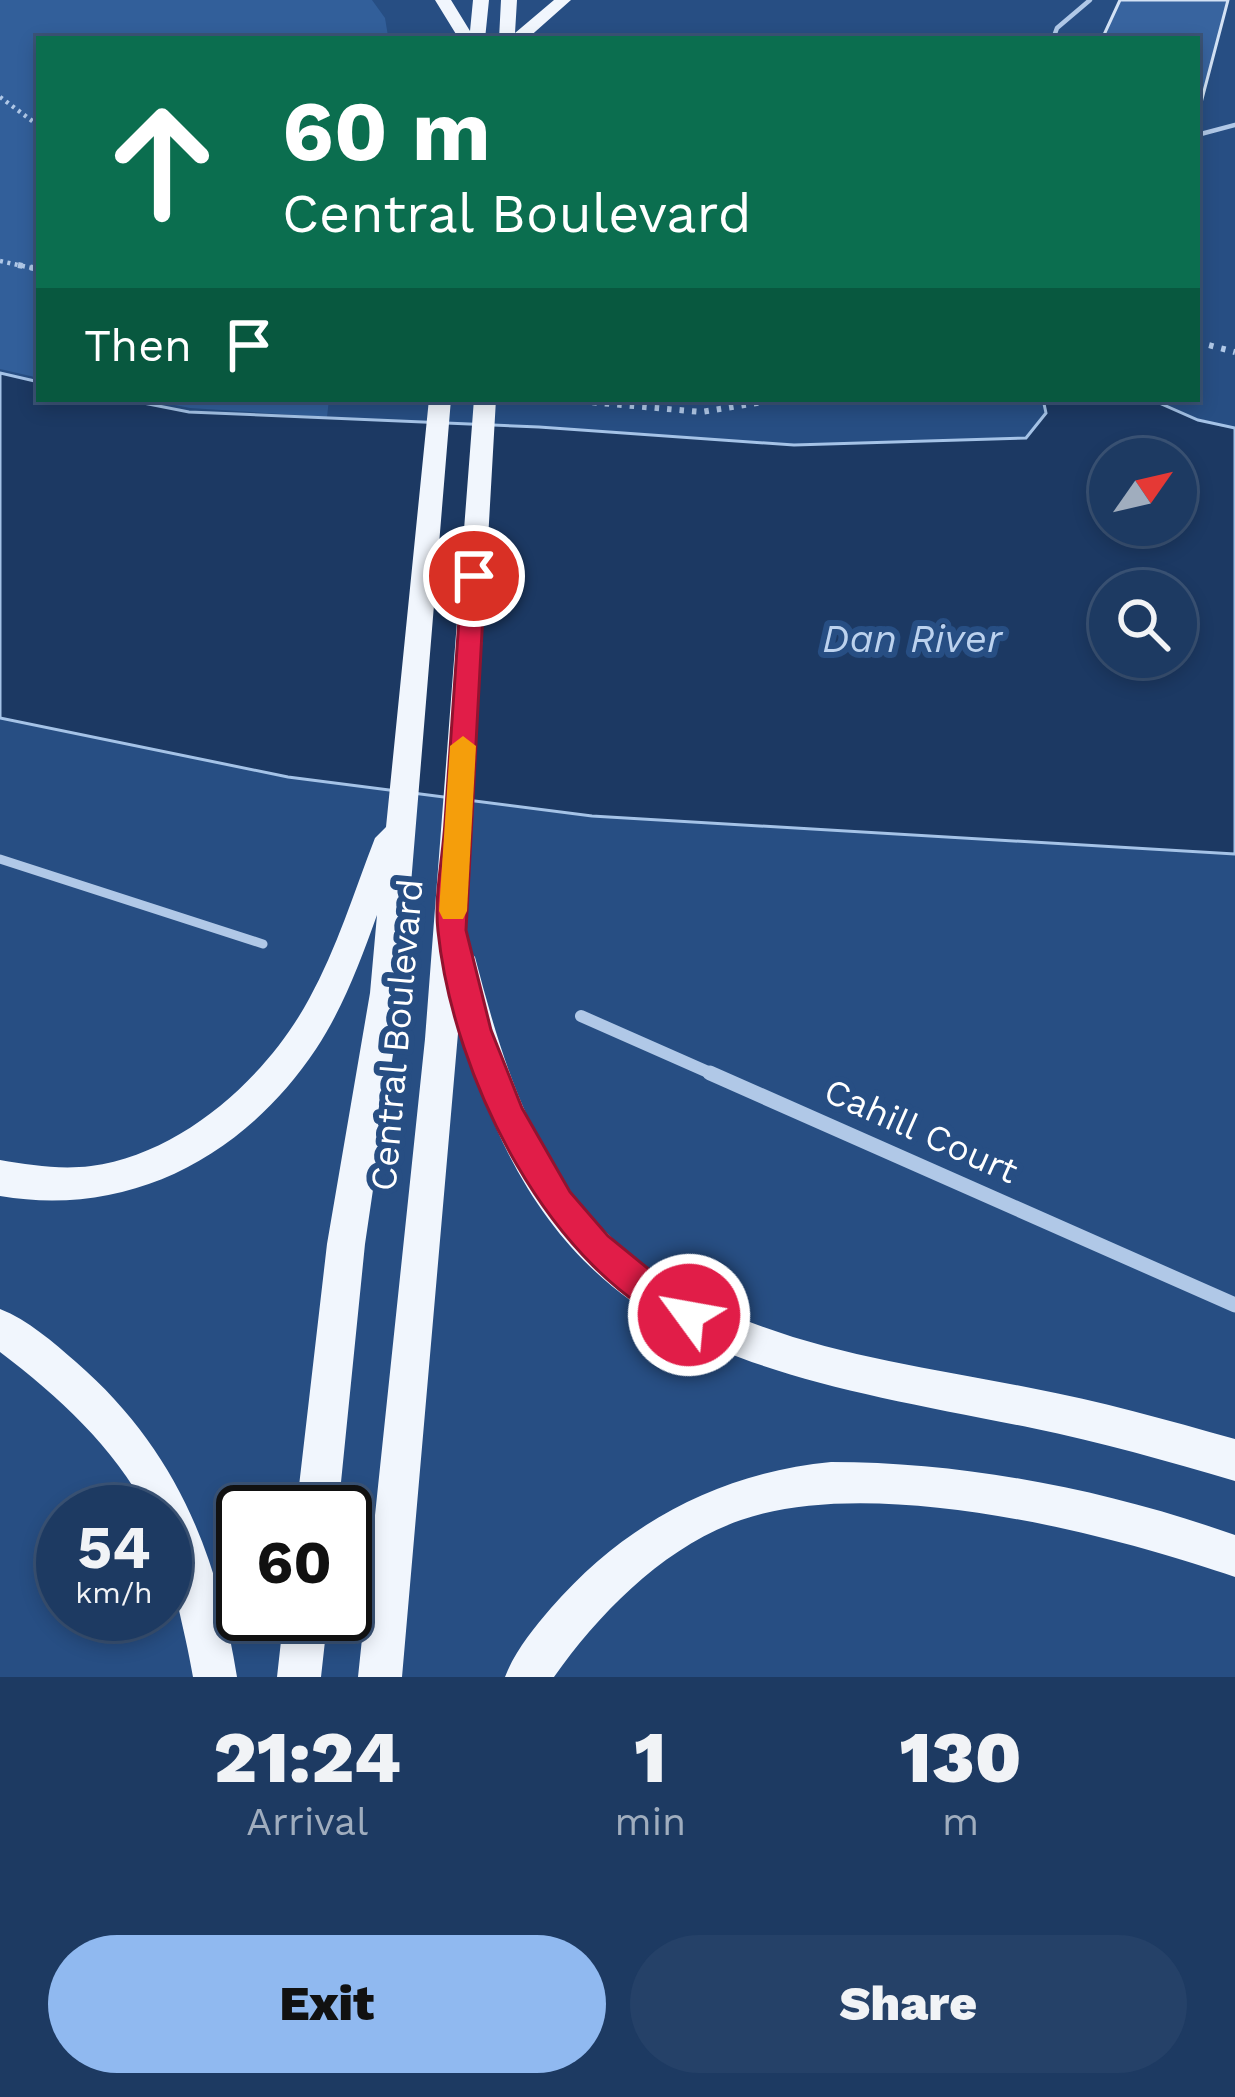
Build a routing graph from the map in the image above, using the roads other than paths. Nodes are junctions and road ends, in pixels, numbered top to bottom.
1 (443, 0) edge
2 (481, 0) edge
3 (509, 0) edge
4 (563, 0) edge
5 (1090, 0) edge
6 (465, 36) edge
7 (477, 36) edge
8 (507, 36) edge
9 (521, 36) edge
10 (1054, 36) edge
11 (1235, 125) edge
12 (1200, 135) edge
13 (440, 402) edge
14 (485, 402) edge
15 (403, 804) junction
16 (0, 859) edge
17 (452, 930) junction
18 (263, 944) dead end
19 (580, 1016) dead end
20 (0, 1178) edge
21 (1235, 1305) edge
22 (0, 1328) edge
23 (1235, 1460) edge
24 (320, 1485) edge
25 (1235, 1556) edge
26 (303, 1641) edge
27 (215, 1677) edge
28 (299, 1677) edge
29 (380, 1677) edge
30 (527, 1677) edge

1 - 6 main road
2 - 7 main road
3 - 8 main road
4 - 9 main road
5 - 10 lane
11 - 12 lane
13 - 15 main road, Central Boulevard
14 - 17 main road, Central Boulevard
15 - 20 main road
15 - 24 main road, Central Boulevard
16 - 18 lane
17 - 23 main road
17 - 29 main road, Central Boulevard
19 - 21 street, Cahill Court
22 - 27 main road
25 - 30 main road
26 - 28 main road

